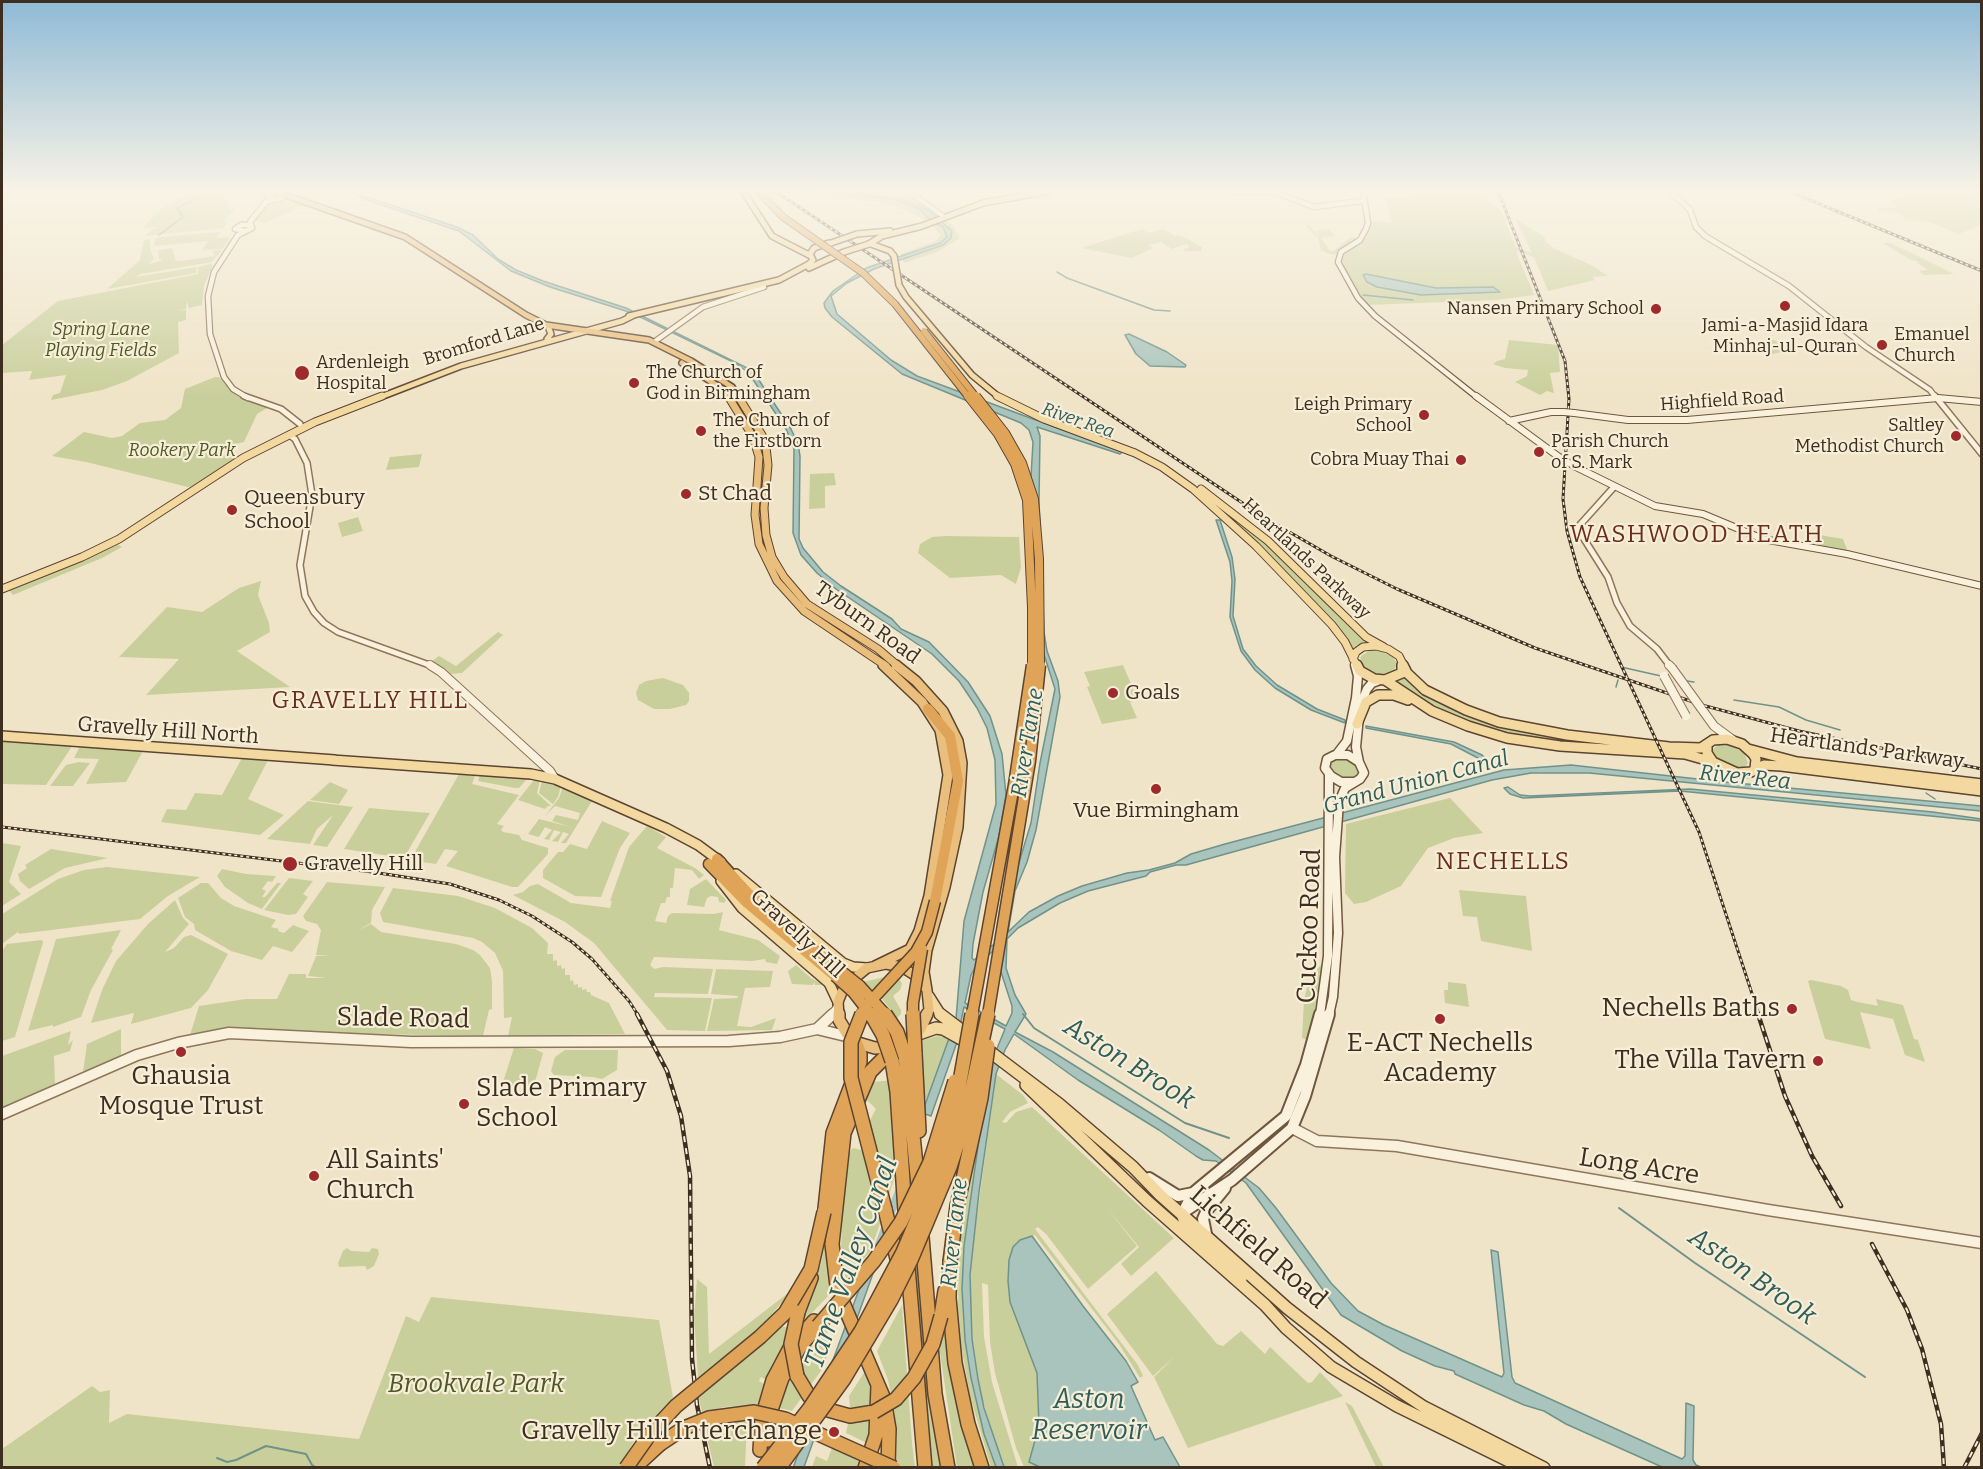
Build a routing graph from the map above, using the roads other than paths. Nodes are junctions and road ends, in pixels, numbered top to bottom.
1 (221, 260) edge
2 (441, 260) edge
3 (811, 260) edge
4 (824, 260) edge
5 (844, 260) edge
6 (851, 260) edge
7 (897, 260) edge
8 (1339, 260) edge
9 (1744, 260) edge
10 (901, 285) junction
11 (764, 287) junction
12 (746, 288) junction
13 (736, 292) junction
14 (715, 300) junction
15 (683, 302) junction
16 (634, 315) junction
17 (606, 325) junction
18 (547, 327) junction
19 (579, 330) junction
20 (604, 332) junction
21 (663, 334) junction
22 (547, 339) junction
23 (654, 342) junction
24 (669, 353) junction
25 (437, 373) junction
26 (1938, 398) junction
27 (1982, 402) edge
28 (1509, 421) junction
29 (297, 430) junction
30 (1982, 454) edge
31 (1614, 487) junction
32 (1982, 586) edge
33 (2, 589) edge
34 (1384, 648) junction
35 (1354, 662) junction
36 (1402, 662) junction
37 (1664, 676) dead end
38 (1383, 680) junction
39 (1419, 704) junction
40 (928, 709) junction
41 (1686, 716) dead end
42 (1358, 724) junction
43 (1714, 726) junction
44 (2, 736) edge
45 (1734, 741) junction
46 (1710, 742) junction
47 (1748, 749) junction
48 (1337, 754) junction
49 (352, 761) joint
50 (1359, 762) junction
51 (1713, 762) junction
52 (1755, 768) junction
53 (1329, 775) junction
54 (555, 779) junction
55 (1354, 782) junction
56 (1982, 784) edge
57 (1982, 791) edge
58 (1333, 814) junction
59 (1332, 827) junction
60 (713, 861) junction
61 (945, 887) junction
62 (985, 954) junction
63 (871, 967) junction
64 (994, 972) junction
65 (838, 974) junction
66 (928, 993) junction
67 (838, 1004) junction
68 (951, 1028) junction
69 (817, 1029) junction
70 (915, 1035) junction
71 (852, 1038) junction
72 (898, 1045) junction
73 (910, 1054) junction
74 (1002, 1063) junction
75 (2, 1114) edge
76 (1292, 1128) junction
77 (1132, 1167) junction
78 (917, 1172) junction
79 (1232, 1180) junction
80 (1193, 1193) junction
81 (1147, 1201) junction
82 (824, 1212) junction
83 (1182, 1213) junction
84 (1206, 1235) junction
85 (1982, 1243) edge
86 (950, 1262) junction
87 (844, 1287) junction
88 (1265, 1305) junction
89 (844, 1306) dead end
90 (915, 1366) junction
91 (878, 1381) junction
92 (764, 1439) dead end
93 (626, 1467) edge
94 (634, 1467) edge
95 (764, 1467) edge
96 (779, 1467) edge
97 (865, 1467) edge
98 (888, 1467) edge
99 (894, 1467) edge
100 (925, 1467) edge
101 (948, 1467) edge
102 (982, 1467) edge
103 (1523, 1467) edge
104 (1544, 1467) edge

1 - 29 street
2 - 18 highway, Tyburn Road
3 - 12 main road, Bromford Lane
4 - 11 main road, Bromford Lane
5 - 62 highway, bridge
6 - 64 highway, bridge
7 - 10 main road, Heartlands Parkway, bridge
8 - 28 main road
9 - 26 street
10 - 34 main road, Heartlands Parkway
10 - 35 main road, Heartlands Parkway
11 - 13 main road, Bromford Lane
11 - 14 street
12 - 13 street
12 - 15 main road, Bromford Lane
13 - 14 main road, Bromford Lane
14 - 15 main road, Bromford Lane
14 - 21 street
15 - 16 main road, Bromford Lane
16 - 17 main road, Bromford Lane
16 - 19 main road, Bromford Lane
17 - 19 main road, Bromford Lane
17 - 20 main road
18 - 19 highway, Tyburn Road
18 - 19 main road
18 - 22 main road
19 - 20 highway, Tyburn Road
19 - 22 main road, Bromford Lane
19 - 24 highway, Tyburn Road
19 - 25 main road, Bromford Lane
20 - 23 highway, Tyburn Road
21 - 23 street
21 - 24 street
22 - 25 main road, Bromford Lane
23 - 24 highway
24 - 40 highway, Tyburn Road
24 - 61 highway, Tyburn Road
25 - 29 main road, Bromford Lane
26 - 27 main road, Highfield Road
26 - 28 main road, Highfield Road, bridge
26 - 30 street
28 - 31 main road, bridge
29 - 33 main road, Bromford Lane
29 - 54 street
31 - 32 main road
31 - 43 street, bridge
34 - 35 main road
34 - 36 main road
35 - 38 main road
35 - 48 main road
36 - 38 main road
36 - 46 main road
37 - 41 street, bridge
38 - 39 main road
38 - 42 main road
39 - 42 main road
39 - 51 main road
40 - 63 highway, Tyburn Road
40 - 90 highway, bridge
42 - 50 main road
43 - 45 street
43 - 46 street
44 - 49 main road, Gravelly Hill North
45 - 46 main road
45 - 47 main road, Heartlands Parkway
46 - 51 main road
47 - 52 main road
47 - 56 main road, Heartlands Parkway
48 - 50 main road
48 - 53 main road
49 - 54 main road, Gravelly Hill
50 - 55 main road
51 - 52 main road, Heartlands Parkway
52 - 57 main road, Heartlands Parkway
53 - 55 main road
53 - 58 main road
54 - 60 main road, Gravelly Hill
55 - 58 main road
58 - 59 main road
59 - 76 main road, Cuckoo Road
59 - 80 main road, Cuckoo Road
60 - 63 main road, Gravelly Hill
60 - 65 highway
60 - 67 main road, Gravelly Hill
61 - 66 highway, Tyburn Road
61 - 73 highway, bridge
62 - 87 highway, bridge
62 - 95 highway, bridge
63 - 66 highway
63 - 67 highway
64 - 86 highway, bridge
64 - 96 highway, bridge
65 - 73 highway, bridge
65 - 90 highway, bridge
66 - 68 main road
66 - 70 highway
67 - 69 street
67 - 71 highway
68 - 70 main road
68 - 74 main road, Lichfield Road
69 - 71 street, Slade Road
69 - 75 street, Slade Road
70 - 72 highway
71 - 72 highway
71 - 82 highway
72 - 87 highway
73 - 78 highway
73 - 78 highway
74 - 77 main road, Lichfield Road
74 - 81 main road, Lichfield Road
76 - 79 main road, Cuckoo Road
76 - 85 street, Long Acre
77 - 80 main road
77 - 83 main road, Lichfield Road
78 - 101 highway, bridge
79 - 83 main road, Cuckoo Road
79 - 84 main road
80 - 83 main road, Cuckoo Road
81 - 83 main road
81 - 88 main road, Lichfield Road
82 - 86 highway, bridge
82 - 93 highway, bridge
83 - 84 main road, Lichfield Road
83 - 88 main road
84 - 104 main road, Lichfield Road
86 - 102 highway
87 - 92 highway, bridge
88 - 103 main road, Lichfield Road
89 - 91 highway, bridge
90 - 100 highway
91 - 97 highway
91 - 98 highway
94 - 99 highway, bridge

